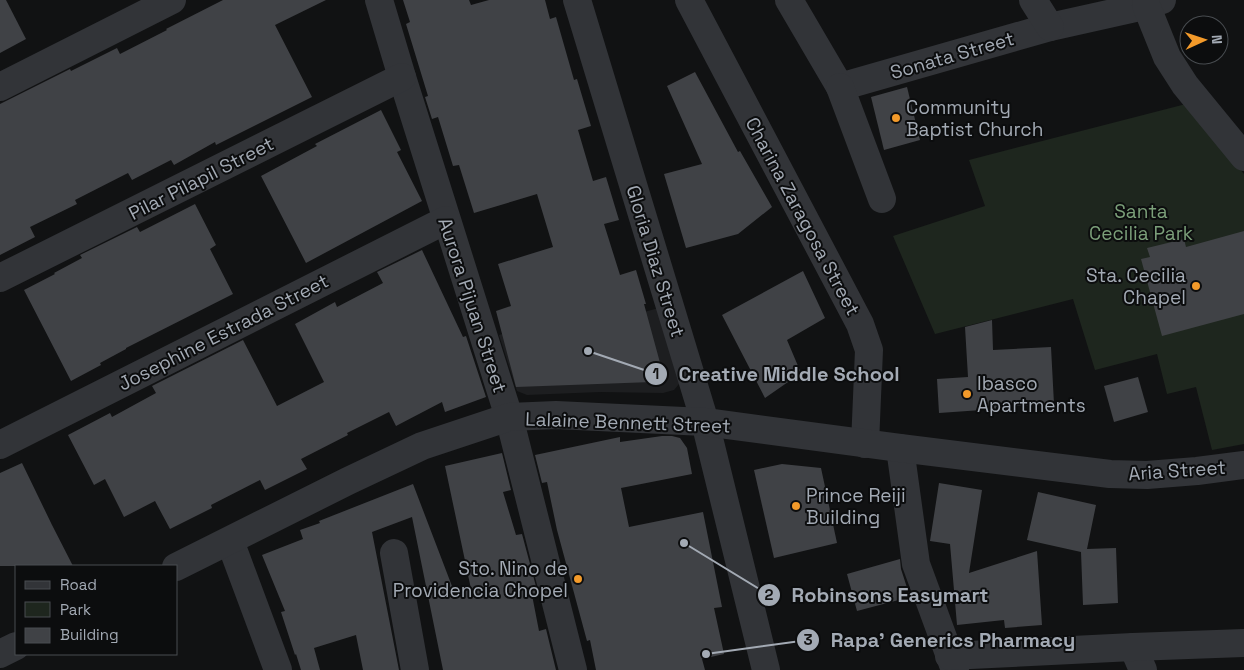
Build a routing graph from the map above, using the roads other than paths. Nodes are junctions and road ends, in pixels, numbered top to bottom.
1 (172, 0) edge
2 (379, 0) edge
3 (576, 0) edge
4 (690, 0) edge
5 (788, 0) edge
6 (1033, 0) edge
7 (1154, 2) edge
8 (1050, 27) junction
9 (402, 77) junction
10 (0, 87) edge
11 (840, 87) junction
12 (1244, 157) edge
13 (882, 199) dead end
14 (446, 220) junction
15 (0, 278) edge
16 (509, 417) junction
17 (706, 422) junction
18 (865, 444) junction
19 (0, 445) edge
20 (900, 448) junction
21 (1244, 465) edge
22 (1110, 474) joint
23 (230, 541) junction
24 (394, 553) dead end
25 (178, 567) edge
26 (1244, 643) edge
27 (15, 646) edge
28 (0, 654) edge
29 (1138, 658) edge
30 (952, 663) edge
31 (278, 670) edge
32 (415, 670) edge
33 (573, 670) edge
34 (766, 670) edge

1 - 10 street
2 - 9 street, Aurora Pijuan Street
3 - 17 street, Gloria Diaz Street
4 - 18 street, Charina Zaragosa Street
5 - 11 street
6 - 8 street
7 - 8 street, Sonata Street
7 - 12 street
8 - 11 street, Sonata Street
9 - 14 street, Aurora Pijuan Street
9 - 15 street, Pilar Pilapil Street
11 - 13 street
14 - 16 street, Aurora Pijuan Street
14 - 19 street, Josephine Estrada Street
16 - 17 street, Lalaine Bennett Street
16 - 23 street, Lalaine Bennett Street
16 - 33 street, Aurora Pijuan Street
17 - 18 street, Lalaine Bennett Street
17 - 34 street, Gloria Diaz Street
18 - 20 street, Lalaine Bennett Street
20 - 22 street, Lalaine Bennett Street
20 - 30 street
21 - 22 street, Aria Street
23 - 25 street, Lalaine Bennett Street
23 - 31 street
24 - 32 street
26 - 29 street
27 - 28 street
29 - 30 street

